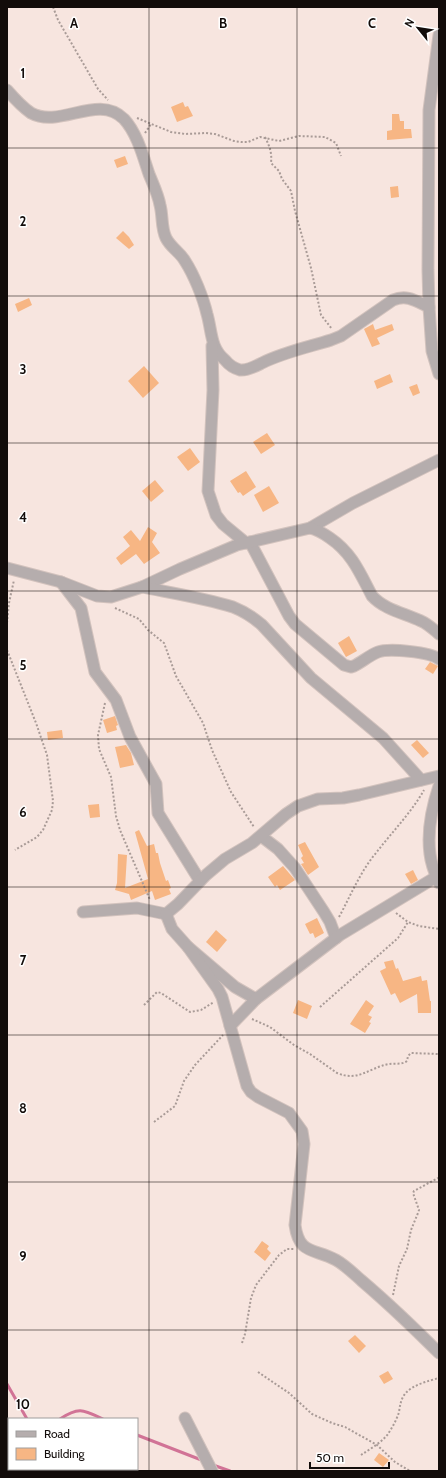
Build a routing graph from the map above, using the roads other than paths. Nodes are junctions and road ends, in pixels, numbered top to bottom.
1 (439, 35) edge
2 (7, 90) edge
3 (428, 307) junction
4 (212, 343) junction
5 (437, 361) edge
6 (439, 374) edge
7 (439, 460) edge
8 (310, 528) junction
9 (248, 542) junction
10 (9, 568) edge
11 (61, 582) junction
12 (142, 587) junction
13 (439, 634) edge
14 (439, 659) edge
15 (430, 778) edge
16 (439, 786) edge
17 (261, 836) junction
18 (434, 856) edge
19 (438, 880) edge
20 (200, 881) junction
21 (83, 912) dead end
22 (166, 914) junction
23 (334, 933) junction
24 (188, 947) junction
25 (256, 999) junction
26 (230, 1026) junction
27 (439, 1353) edge
28 (185, 1418) dead end
29 (212, 1471) edge

1 - 3 street
2 - 4 street
3 - 4 street
3 - 5 street
4 - 9 street
5 - 6 street
7 - 8 street
8 - 9 street
8 - 13 street
9 - 12 street
9 - 14 street
10 - 11 street
11 - 12 street
11 - 20 street
12 - 15 street
15 - 17 street
16 - 18 street
17 - 20 street
17 - 23 street
18 - 19 street
19 - 23 street
20 - 22 street
21 - 22 street
22 - 24 street
23 - 25 street
24 - 25 street
24 - 26 street
25 - 26 street
26 - 27 street
28 - 29 street

